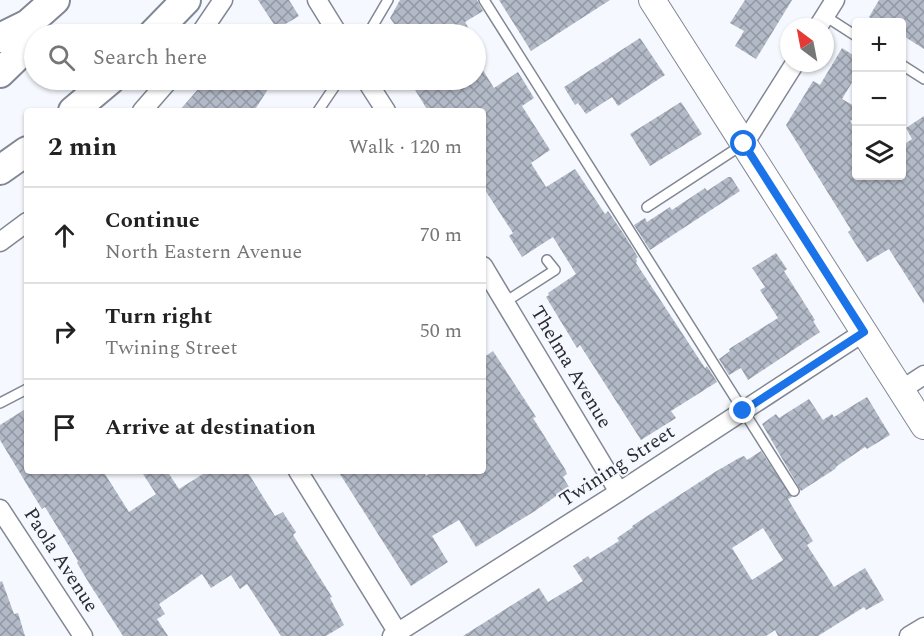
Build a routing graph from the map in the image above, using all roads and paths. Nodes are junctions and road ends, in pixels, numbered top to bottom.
1 (55, 0) edge
2 (71, 0) edge
3 (186, 0) edge
4 (224, 0) edge
5 (317, 0) edge
6 (388, 0) edge
7 (484, 0) edge
8 (652, 0) edge
9 (835, 0) edge
10 (824, 18) edge
11 (28, 24) edge
12 (49, 24) edge
13 (163, 24) edge
14 (207, 24) edge
15 (332, 24) edge
16 (374, 24) edge
17 (24, 26) edge
18 (834, 27) edge
19 (852, 34) edge
20 (0, 38) edge
21 (24, 50) edge
22 (906, 67) edge
23 (789, 72) edge
24 (0, 73) edge
25 (924, 79) edge
26 (98, 90) edge
27 (160, 90) edge
28 (332, 90) edge
29 (372, 90) edge
30 (77, 108) edge
31 (145, 108) edge
32 (320, 108) edge
33 (384, 108) edge
34 (744, 144) junction
35 (24, 153) edge
36 (0, 170) edge
37 (647, 207) dead end
38 (24, 224) edge
39 (0, 242) edge
40 (547, 260) dead end
41 (486, 271) edge
42 (505, 302) junction
43 (864, 332) junction
44 (924, 375) edge
45 (901, 390) junction
46 (24, 391) edge
47 (0, 403) edge
48 (743, 411) junction
49 (924, 426) edge
50 (300, 474) edge
51 (794, 490) dead end
52 (619, 492) junction
53 (0, 509) edge
54 (924, 627) edge
55 (395, 635) edge
56 (84, 636) edge
57 (909, 636) edge

1 - 11 main road
2 - 12 main road
3 - 13 main road
4 - 14 street
5 - 15 street
6 - 16 lane
7 - 48 lane
8 - 34 main road
9 - 10 street
17 - 20 main road
18 - 19 lane
21 - 24 main road
22 - 25 lane
23 - 34 street
26 - 30 main road
27 - 31 street
28 - 32 lane
29 - 33 street
34 - 37 lane
34 - 43 main road
35 - 36 main road
38 - 39 street
40 - 42 lane
41 - 42 street, Thelma Avenue
42 - 52 street, Thelma Avenue
43 - 45 main road
43 - 48 street, Twining Street
44 - 45 street
45 - 49 main road
46 - 47 lane
48 - 51 lane
48 - 52 street, Twining Street
50 - 55 street
52 - 55 street, Twining Street
53 - 56 street, Paola Avenue
54 - 57 street

